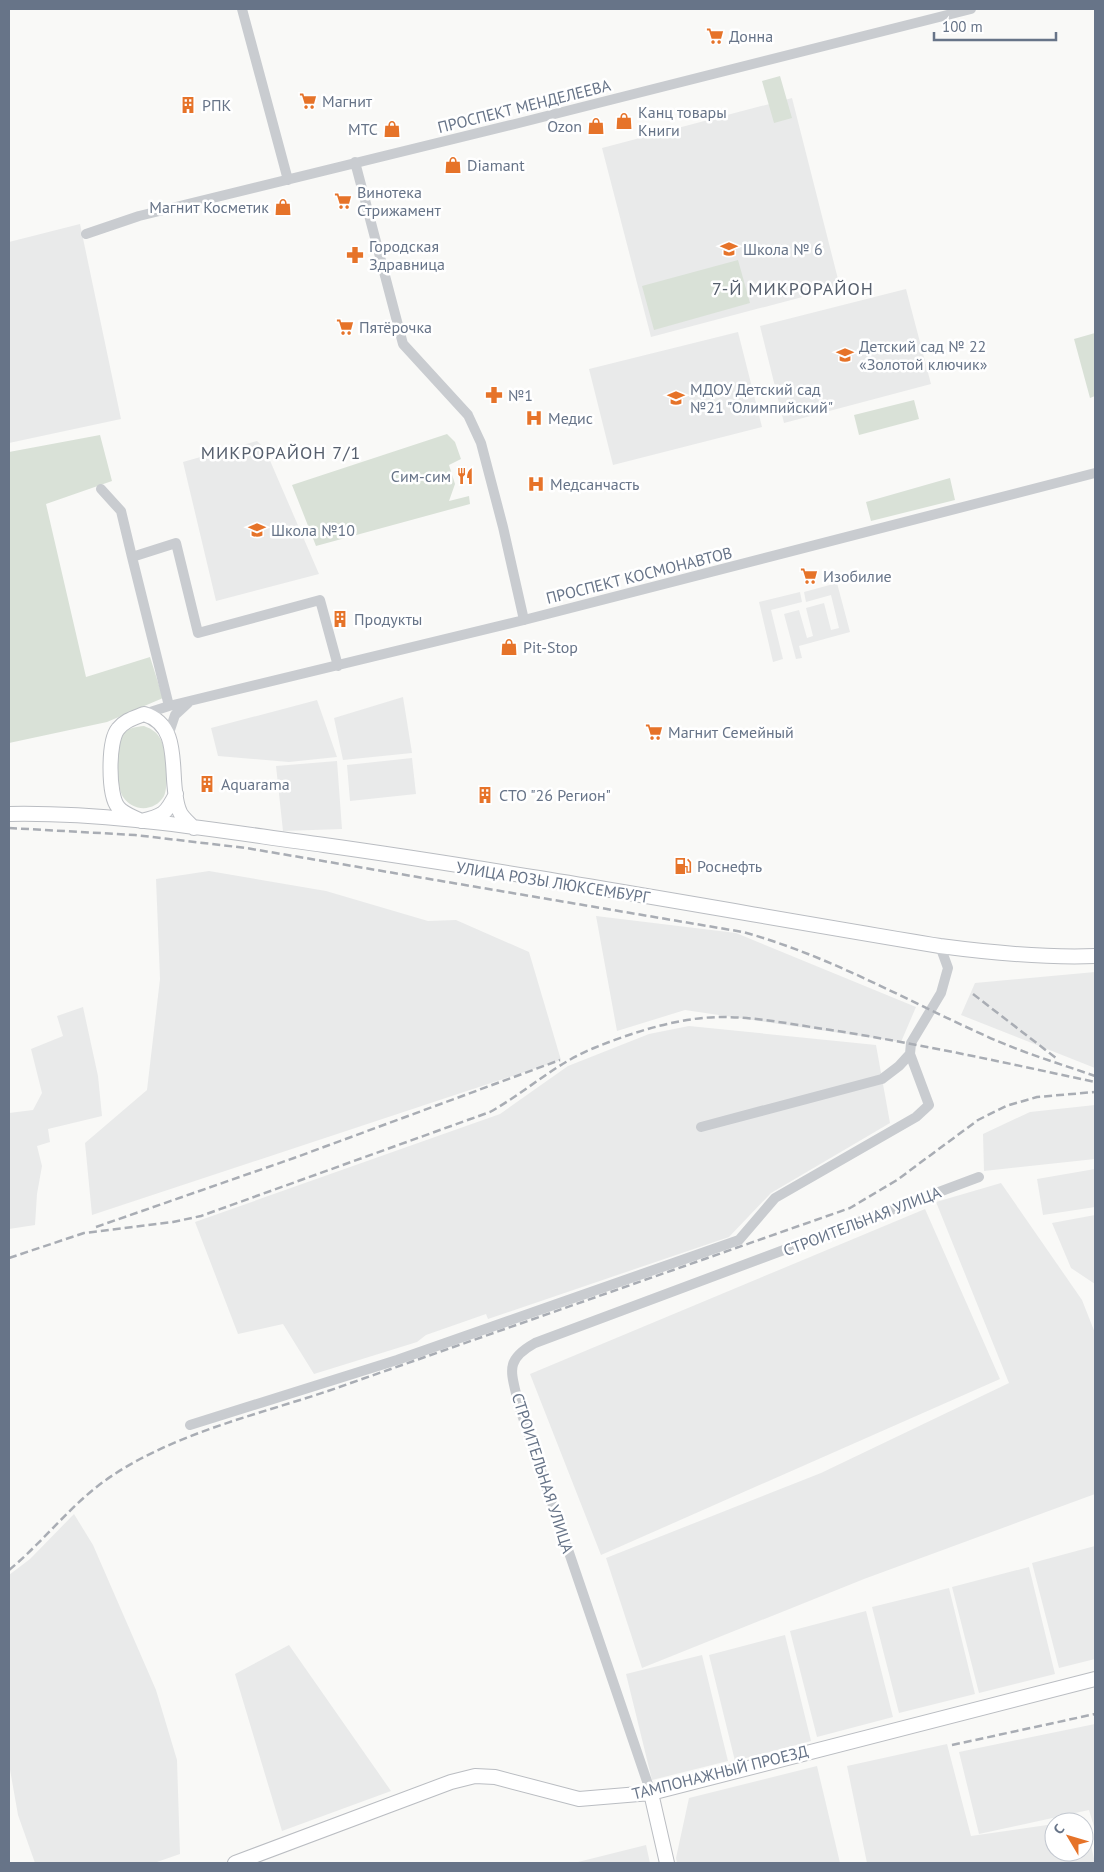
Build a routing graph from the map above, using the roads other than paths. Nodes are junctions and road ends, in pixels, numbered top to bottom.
1 (242, 9) edge
2 (970, 9) edge
3 (355, 162) junction
4 (288, 180) junction
5 (86, 234) dead end
6 (1095, 473) edge
7 (101, 489) dead end
8 (132, 557) junction
9 (524, 620) junction
10 (338, 666) junction
11 (189, 702) junction
12 (169, 706) junction
13 (144, 714) junction
14 (168, 733) junction
15 (111, 793) junction
16 (176, 794) junction
17 (9, 814) edge
18 (94, 815) junction
19 (141, 821) junction
20 (194, 828) junction
21 (940, 946) junction
22 (1095, 956) edge
23 (910, 1054) junction
24 (701, 1127) dead end
25 (979, 1177) dead end
26 (190, 1425) dead end
27 (1095, 1679) edge
28 (651, 1792) junction
29 (235, 1863) edge
30 (668, 1863) edge

1 - 4 street
2 - 3 street, ПРОСПЕКТ МЕНДЕЛЕЕВА
3 - 4 street, ПРОСПЕКТ МЕНДЕЛЕЕВА
3 - 9 street
4 - 5 street, ПРОСПЕКТ МЕНДЕЛЕЕВА
6 - 9 street, ПРОСПЕКТ КОСМОНАВТОВ
7 - 8 street
8 - 10 street
8 - 12 street
9 - 10 street, ПРОСПЕКТ КОСМОНАВТОВ
10 - 11 street, ПРОСПЕКТ КОСМОНАВТОВ
11 - 12 street, ПРОСПЕКТ КОСМОНАВТОВ
11 - 14 street
12 - 13 street, ПРОСПЕКТ КОСМОНАВТОВ
13 - 14 main road
13 - 15 main road
14 - 16 main road
15 - 18 main road
15 - 19 main road
16 - 19 main road
16 - 20 main road
17 - 18 main road, УЛИЦА РОЗЫ ЛЮКСЕМБУРГ
18 - 19 main road, УЛИЦА РОЗЫ ЛЮКСЕМБУРГ
19 - 20 main road, УЛИЦА РОЗЫ ЛЮКСЕМБУРГ
20 - 21 main road, УЛИЦА РОЗЫ ЛЮКСЕМБУРГ
21 - 22 main road, УЛИЦА РОЗЫ ЛЮКСЕМБУРГ
21 - 23 street
23 - 24 street
23 - 26 street
25 - 28 street, СТРОИТЕЛЬНАЯ УЛИЦА
27 - 28 main road, ТАМПОНАЖНЫЙ ПРОЕЗД
28 - 29 main road, ТАМПОНАЖНЫЙ ПРОЕЗД
28 - 30 main road, СТРОИТЕЛЬНАЯ УЛИЦА

